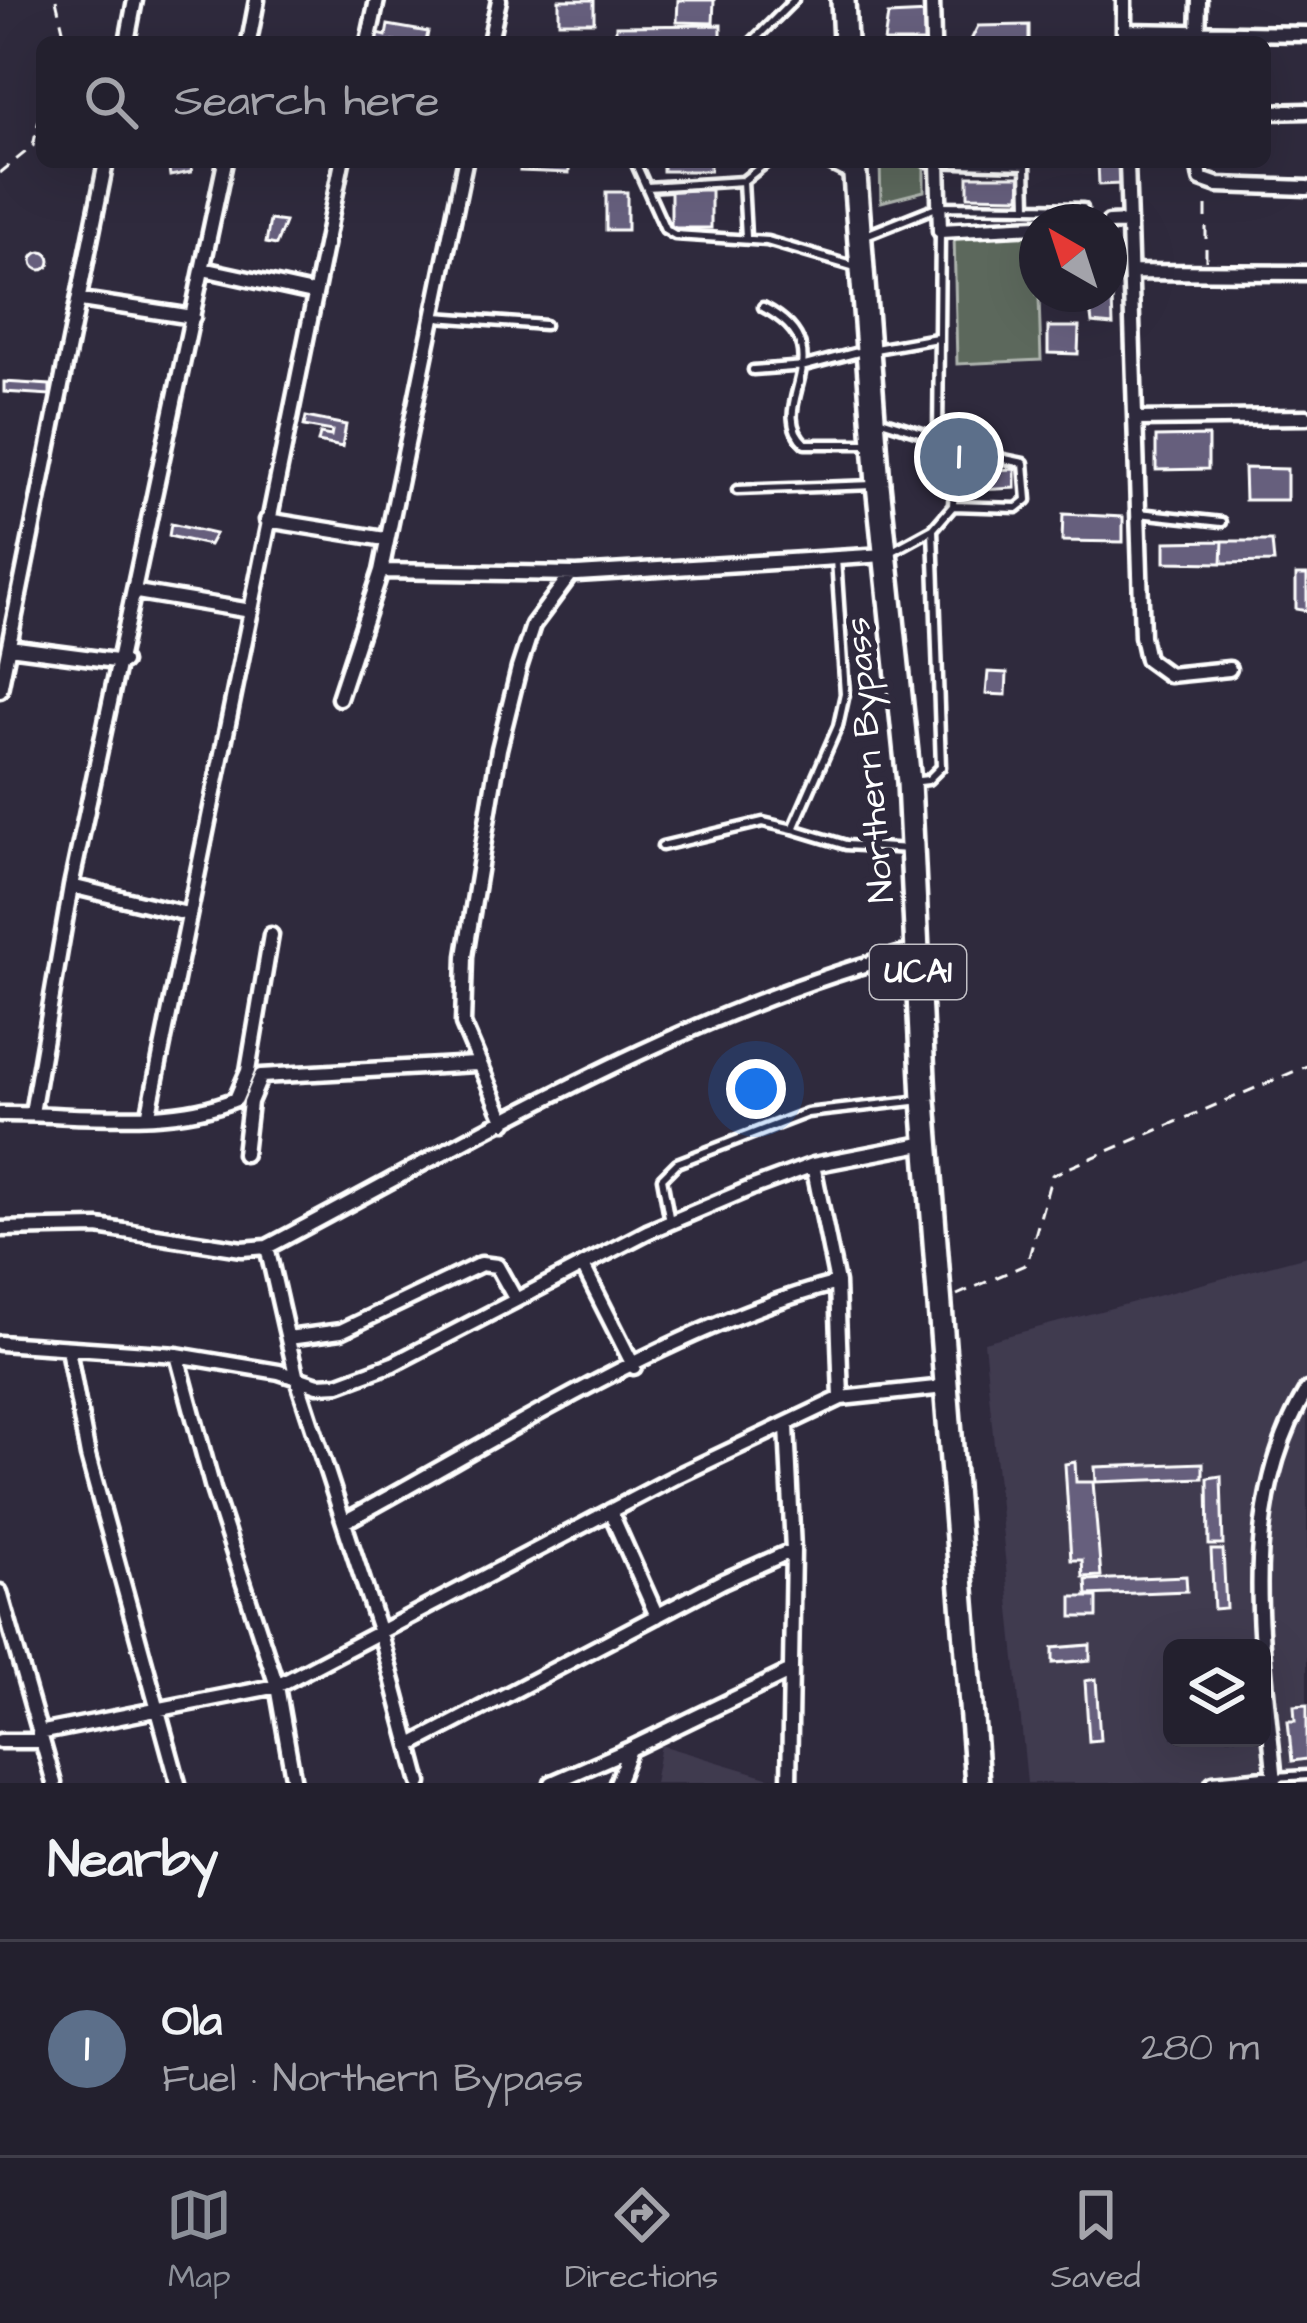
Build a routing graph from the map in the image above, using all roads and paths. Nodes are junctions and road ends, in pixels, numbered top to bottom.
1 (56, 0) edge
2 (135, 0) edge
3 (257, 0) edge
4 (377, 0) edge
5 (499, 0) edge
6 (792, 0) edge
7 (843, 0) edge
8 (932, 0) edge
9 (1124, 0) edge
10 (1199, 0) edge
11 (1307, 34) edge
12 (65, 36) edge
13 (128, 36) edge
14 (250, 36) edge
15 (369, 36) edge
16 (491, 36) edge
17 (758, 36) edge
18 (845, 36) edge
19 (934, 36) edge
20 (1124, 36) edge
21 (1198, 36) edge
22 (1252, 36) edge
23 (1307, 111) edge
24 (1271, 112) edge
25 (36, 133) edge
26 (105, 168) edge
27 (224, 168) edge
28 (341, 168) edge
29 (464, 168) edge
30 (638, 168) edge
31 (759, 168) edge
32 (935, 168) edge
33 (1026, 168) edge
34 (1126, 168) edge
35 (1200, 168) edge
36 (855, 170) edge
37 (0, 173) edge
38 (743, 181) junction
39 (1206, 182) junction
40 (647, 187) junction
41 (1307, 188) edge
42 (1027, 204) edge
43 (939, 206) junction
44 (1019, 207) edge
45 (1129, 222) joint
46 (1019, 227) edge
47 (940, 231) junction
48 (746, 237) junction
49 (861, 237) junction
50 (202, 269) junction
51 (862, 269) junction
52 (1131, 272) junction
53 (1307, 273) edge
54 (1206, 274) junction
55 (314, 293) junction
56 (81, 300) junction
57 (764, 307) dead end
58 (193, 317) junction
59 (432, 317) junction
60 (545, 325) dead end
61 (937, 338) junction
62 (866, 350) junction
63 (805, 366) junction
64 (753, 370) dead end
65 (872, 417) junction
66 (1307, 417) edge
67 (1136, 419) junction
68 (938, 438) junction
69 (875, 444) junction
70 (956, 448) junction
71 (878, 484) junction
72 (737, 490) dead end
73 (953, 506) junction
74 (1136, 512) junction
75 (267, 520) junction
76 (1222, 521) dead end
77 (933, 529) junction
78 (386, 539) junction
79 (885, 555) junction
80 (836, 559) junction
81 (381, 571) junction
82 (571, 574) junction
83 (137, 592) junction
84 (251, 611) junction
85 (8, 647) junction
86 (123, 662) junction
87 (1228, 669) dead end
88 (0, 690) edge
89 (339, 698) dead end
90 (909, 782) junction
91 (793, 829) junction
92 (662, 846) dead end
93 (913, 849) junction
94 (71, 886) junction
95 (187, 914) junction
96 (271, 935) dead end
97 (917, 950) junction
98 (476, 1064) junction
99 (1307, 1066) edge
100 (924, 1100) junction
101 (32, 1113) junction
102 (149, 1113) junction
103 (0, 1114) edge
104 (505, 1122) junction
105 (927, 1143) junction
106 (244, 1154) dead end
107 (813, 1165) junction
108 (670, 1222) junction
109 (0, 1228) edge
110 (267, 1246) junction
111 (583, 1266) junction
112 (837, 1283) junction
113 (515, 1300) junction
114 (939, 1303) junction
115 (288, 1338) junction
116 (0, 1343) edge
117 (68, 1349) junction
118 (178, 1355) junction
119 (634, 1366) junction
120 (297, 1379) junction
121 (945, 1387) junction
122 (1307, 1390) edge
123 (841, 1398) junction
124 (787, 1426) junction
125 (610, 1511) junction
126 (344, 1522) junction
127 (793, 1550) junction
128 (0, 1592) edge
129 (657, 1616) junction
130 (5, 1626) edge
131 (380, 1633) junction
132 (789, 1672) junction
133 (277, 1686) junction
134 (159, 1713) junction
135 (41, 1737) junction
136 (0, 1741) edge
137 (411, 1745) junction
138 (630, 1749) junction
139 (1307, 1775) edge
140 (1274, 1780) edge
141 (54, 1783) edge
142 (178, 1783) edge
143 (294, 1783) edge
144 (420, 1783) edge
145 (552, 1783) edge
146 (617, 1783) edge
147 (789, 1783) edge
148 (976, 1783) edge
149 (1213, 1783) edge

1 - 12 path
2 - 13 street
3 - 14 street
4 - 15 street
5 - 16 street
6 - 17 lane
7 - 18 main road
8 - 19 street
9 - 20 street
10 - 21 street
11 - 22 street
23 - 24 street
25 - 37 path
26 - 56 street
27 - 50 street
28 - 55 street
29 - 59 street
30 - 40 lane
31 - 38 lane
32 - 43 street
33 - 42 lane
34 - 45 street
35 - 39 street
36 - 49 main road, Northern Bypass / UCA1
38 - 40 lane
38 - 48 lane
39 - 41 street
39 - 54 path
40 - 48 lane
43 - 44 lane
43 - 47 street
43 - 49 lane
45 - 52 street
46 - 47 street
47 - 61 lane
48 - 51 lane
49 - 51 main road, Northern Bypass / UCA1
50 - 55 street
50 - 58 street
51 - 62 main road, Northern Bypass / UCA1
52 - 54 street
52 - 67 street
53 - 54 street
55 - 75 street
56 - 58 street
56 - 85 street
57 - 63 lane
58 - 83 street
59 - 60 lane
59 - 78 street
61 - 62 lane
61 - 68 lane
62 - 63 lane
62 - 65 main road, Northern Bypass / UCA1
63 - 64 lane
63 - 69 lane
65 - 68 lane
65 - 69 main road, Northern Bypass / UCA1
66 - 67 street
67 - 74 street
68 - 70 lane
69 - 71 main road, Northern Bypass / UCA1
70 - 73 lane
70 - 73 lane
71 - 72 lane
71 - 79 main road, Northern Bypass / UCA1
73 - 77 lane
74 - 76 lane
74 - 87 street
75 - 78 street
75 - 84 street
77 - 79 lane
77 - 90 lane
78 - 81 street
79 - 80 street
79 - 90 main road, Northern Bypass / UCA1
80 - 82 street
80 - 91 lane
81 - 82 street
81 - 89 street
82 - 98 street
83 - 84 street
83 - 86 street
84 - 95 street
85 - 86 street
85 - 88 street
86 - 94 street
90 - 93 main road, Northern Bypass / UCA1
91 - 92 lane
91 - 93 lane
93 - 97 main road, Northern Bypass / UCA1
94 - 95 street
94 - 101 street
95 - 102 street
96 - 102 street
97 - 100 main road, Northern Bypass / UCA1
97 - 104 street
98 - 104 street
98 - 106 street
99 - 114 path
100 - 105 main road, Northern Bypass / UCA1
100 - 108 lane
101 - 102 street
101 - 103 street
104 - 110 street
105 - 107 street
105 - 114 main road, Northern Bypass / UCA1
107 - 108 street
107 - 112 street
108 - 111 street
109 - 110 street
110 - 115 street
111 - 113 street
111 - 119 street
112 - 119 street
112 - 123 street
113 - 115 street
113 - 120 street
114 - 121 main road, Northern Bypass / UCA1
115 - 120 street
116 - 117 street
117 - 118 street
117 - 134 street
118 - 120 street
118 - 133 street
119 - 126 street
120 - 126 street
121 - 123 street
121 - 148 main road, Northern Bypass / UCA1
122 - 140 street
123 - 124 street
124 - 125 street
124 - 127 street
125 - 129 street
125 - 131 street
126 - 131 street
127 - 129 street
127 - 132 street
128 - 130 street
129 - 137 street
130 - 135 street
131 - 133 street
131 - 137 street
132 - 138 street
132 - 147 street
133 - 134 street
133 - 143 street
134 - 135 street
134 - 142 street
135 - 136 street
135 - 141 street
137 - 144 street
138 - 145 street
138 - 146 street
139 - 140 lane
140 - 149 street

